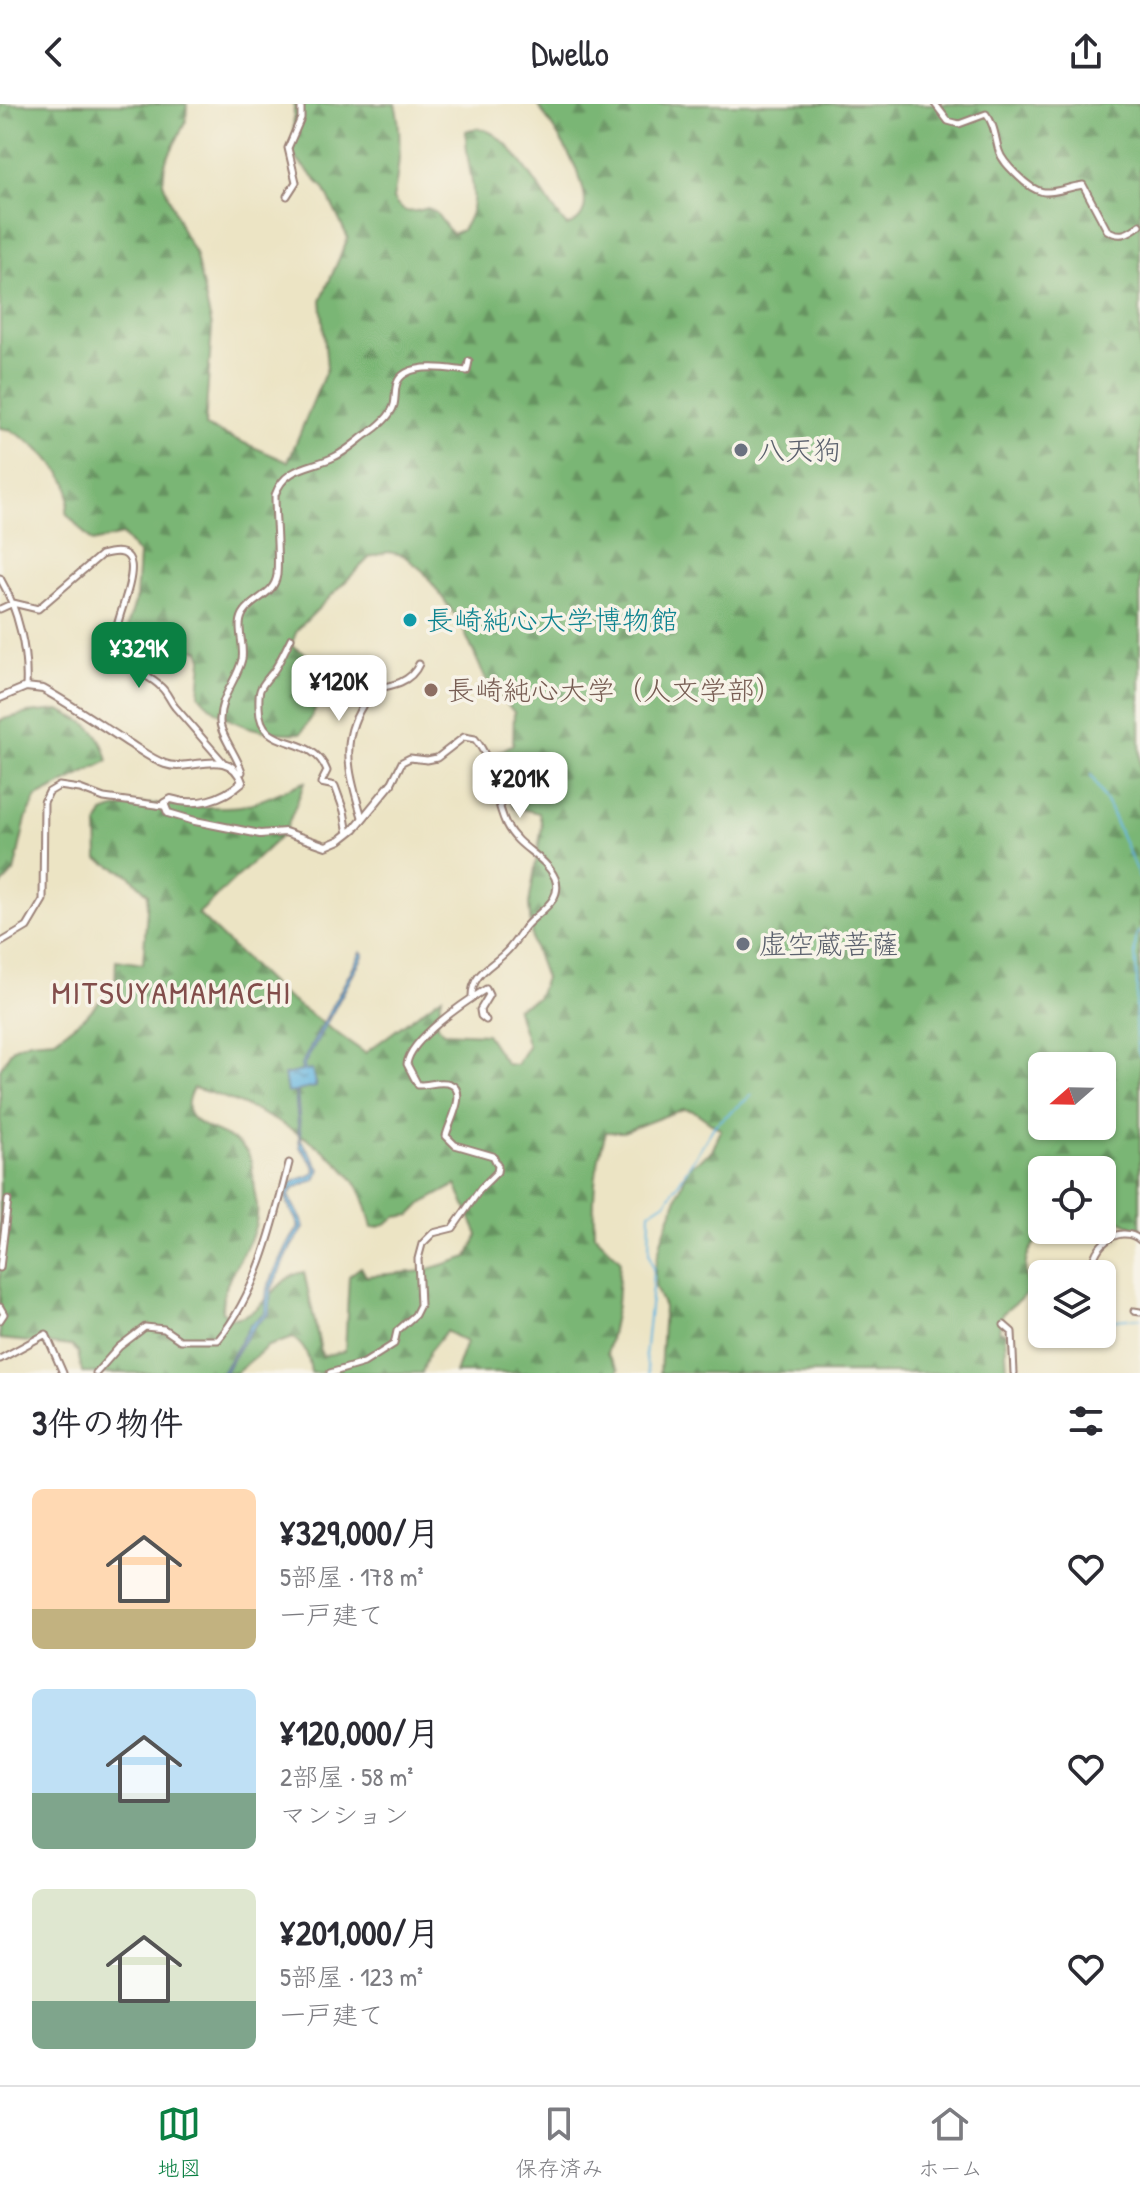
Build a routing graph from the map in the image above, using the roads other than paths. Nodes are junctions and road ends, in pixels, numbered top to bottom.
1 (301, 104) edge
2 (935, 104) edge
3 (287, 196) dead end
4 (1140, 225) edge
5 (469, 361) dead end
6 (0, 578) edge
7 (13, 603) junction
8 (0, 609) edge
9 (291, 638) dead end
10 (419, 664) dead end
11 (26, 687) junction
12 (0, 698) edge
13 (227, 766) junction
14 (236, 772) junction
15 (391, 784) joint
16 (163, 806) junction
17 (362, 817) junction
18 (348, 834) junction
19 (0, 943) edge
20 (472, 998) junction
21 (486, 1020) dead end
22 (289, 1163) dead end
23 (8, 1200) dead end
24 (1140, 1240) edge
25 (1092, 1260) edge
26 (0, 1268) edge
27 (0, 1307) edge
28 (0, 1320) edge
29 (1004, 1325) dead end
30 (0, 1359) edge
31 (63, 1373) edge
32 (96, 1373) edge
33 (330, 1373) edge
34 (1014, 1373) edge

1 - 3 street
2 - 4 street
5 - 14 street
6 - 7 street
7 - 8 street
7 - 11 street
7 - 13 street
9 - 18 street
10 - 17 street
11 - 12 street
11 - 13 street
13 - 14 street
14 - 16 street
15 - 17 street
15 - 20 street
16 - 18 street
16 - 19 street
17 - 18 street
20 - 21 street
20 - 33 street
22 - 32 street
23 - 26 street
24 - 25 street
27 - 28 street
29 - 34 street
30 - 31 street

